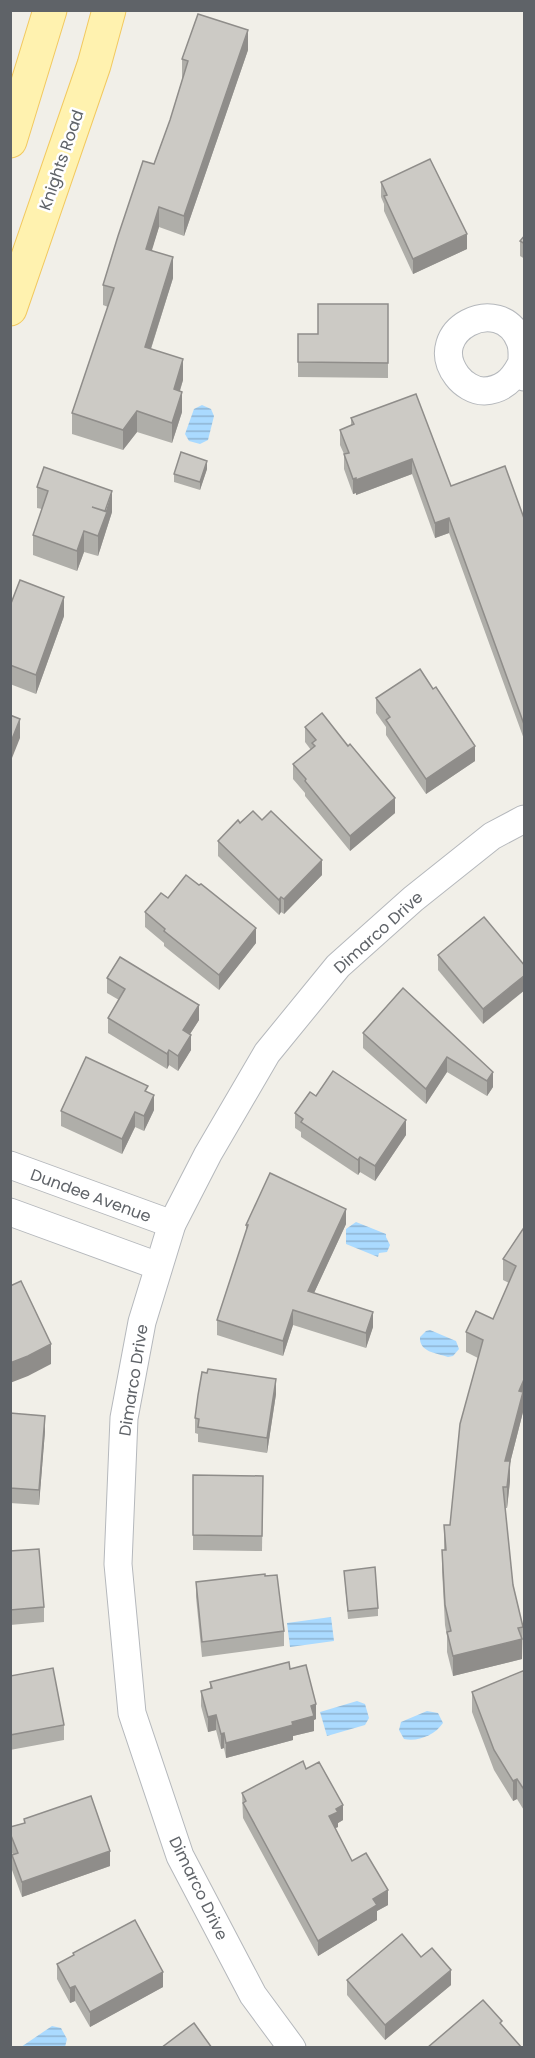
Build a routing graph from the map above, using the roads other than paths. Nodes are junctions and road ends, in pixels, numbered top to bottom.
1 (50, 10) edge
2 (110, 10) edge
3 (10, 141) edge
4 (10, 309) edge
5 (525, 819) edge
6 (10, 1165) edge
7 (10, 1212) edge
8 (172, 1224) junction
9 (158, 1266) junction
10 (292, 2048) edge

1 - 3 main road
2 - 4 main road, Knights Road
5 - 8 street, Dimarco Drive
6 - 8 street, Dundee Avenue
7 - 9 street
8 - 9 street, Dimarco Drive
9 - 10 street, Dimarco Drive

